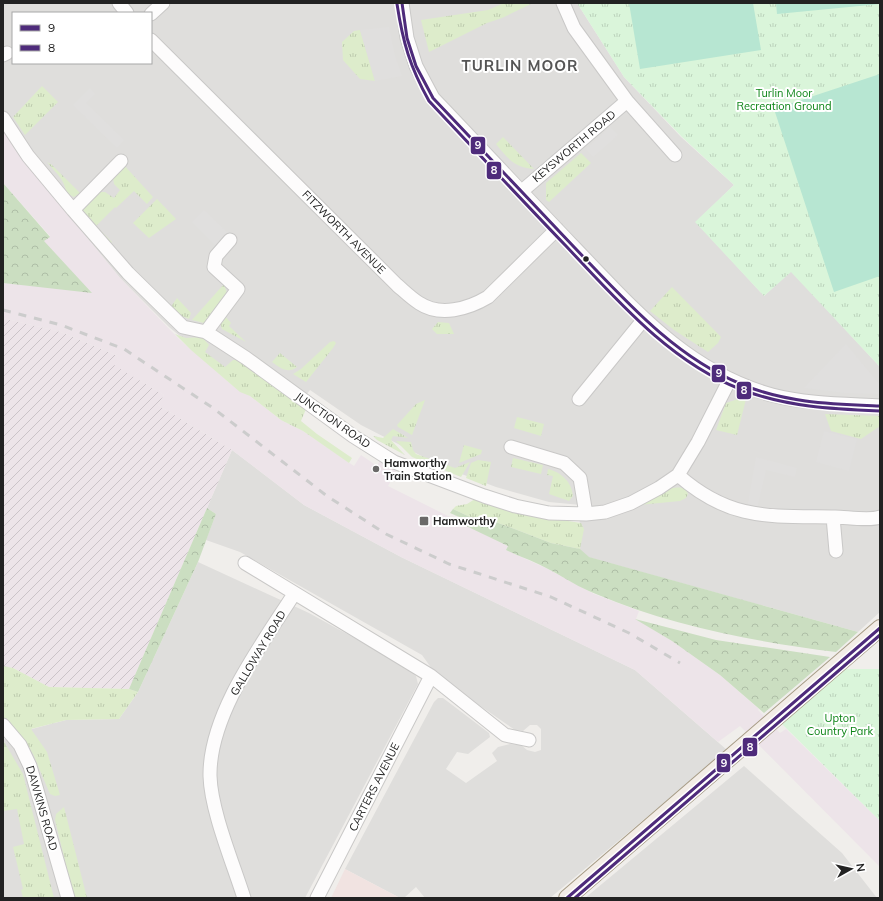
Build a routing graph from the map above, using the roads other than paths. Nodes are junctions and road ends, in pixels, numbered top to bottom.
1 (119, 3) edge
2 (163, 3) edge
3 (402, 3) edge
4 (564, 3) edge
5 (126, 12) edge
6 (152, 13) edge
7 (152, 41) edge
8 (627, 101) junction
9 (3, 118) edge
10 (675, 155) dead end
11 (121, 161) dead end
12 (522, 191) junction
13 (72, 210) junction
14 (557, 229) junction
15 (230, 240) dead end
16 (644, 319) junction
17 (206, 332) junction
18 (730, 379) junction
19 (579, 399) dead end
20 (880, 406) edge
21 (511, 447) dead end
22 (678, 475) junction
23 (586, 514) junction
24 (833, 517) junction
25 (880, 517) edge
26 (836, 551) dead end
27 (246, 563) dead end
28 (294, 594) junction
29 (880, 628) edge
30 (431, 676) junction
31 (3, 725) edge
32 (529, 740) dead end
33 (68, 898) edge
34 (244, 898) edge
35 (317, 898) edge
36 (567, 898) edge

1 - 5 street
2 - 6 street
3 - 12 street
4 - 8 street
7 - 14 street, FITZWORTH AVENUE
8 - 10 street
8 - 12 street, KEYSWORTH ROAD
9 - 13 street, JUNCTION ROAD
11 - 13 street
12 - 14 street
13 - 17 street, JUNCTION ROAD
14 - 16 street
15 - 17 street
16 - 18 street
16 - 19 street
17 - 23 street, JUNCTION ROAD
18 - 20 street
18 - 22 street, JUNCTION ROAD
21 - 23 street
22 - 23 street, JUNCTION ROAD
22 - 24 street
24 - 25 street
24 - 26 street
27 - 28 street
28 - 30 street
28 - 34 street, GALLOWAY ROAD
29 - 36 main road
30 - 32 street
30 - 35 street, CARTERS AVENUE
31 - 33 street, DAWKINS ROAD

